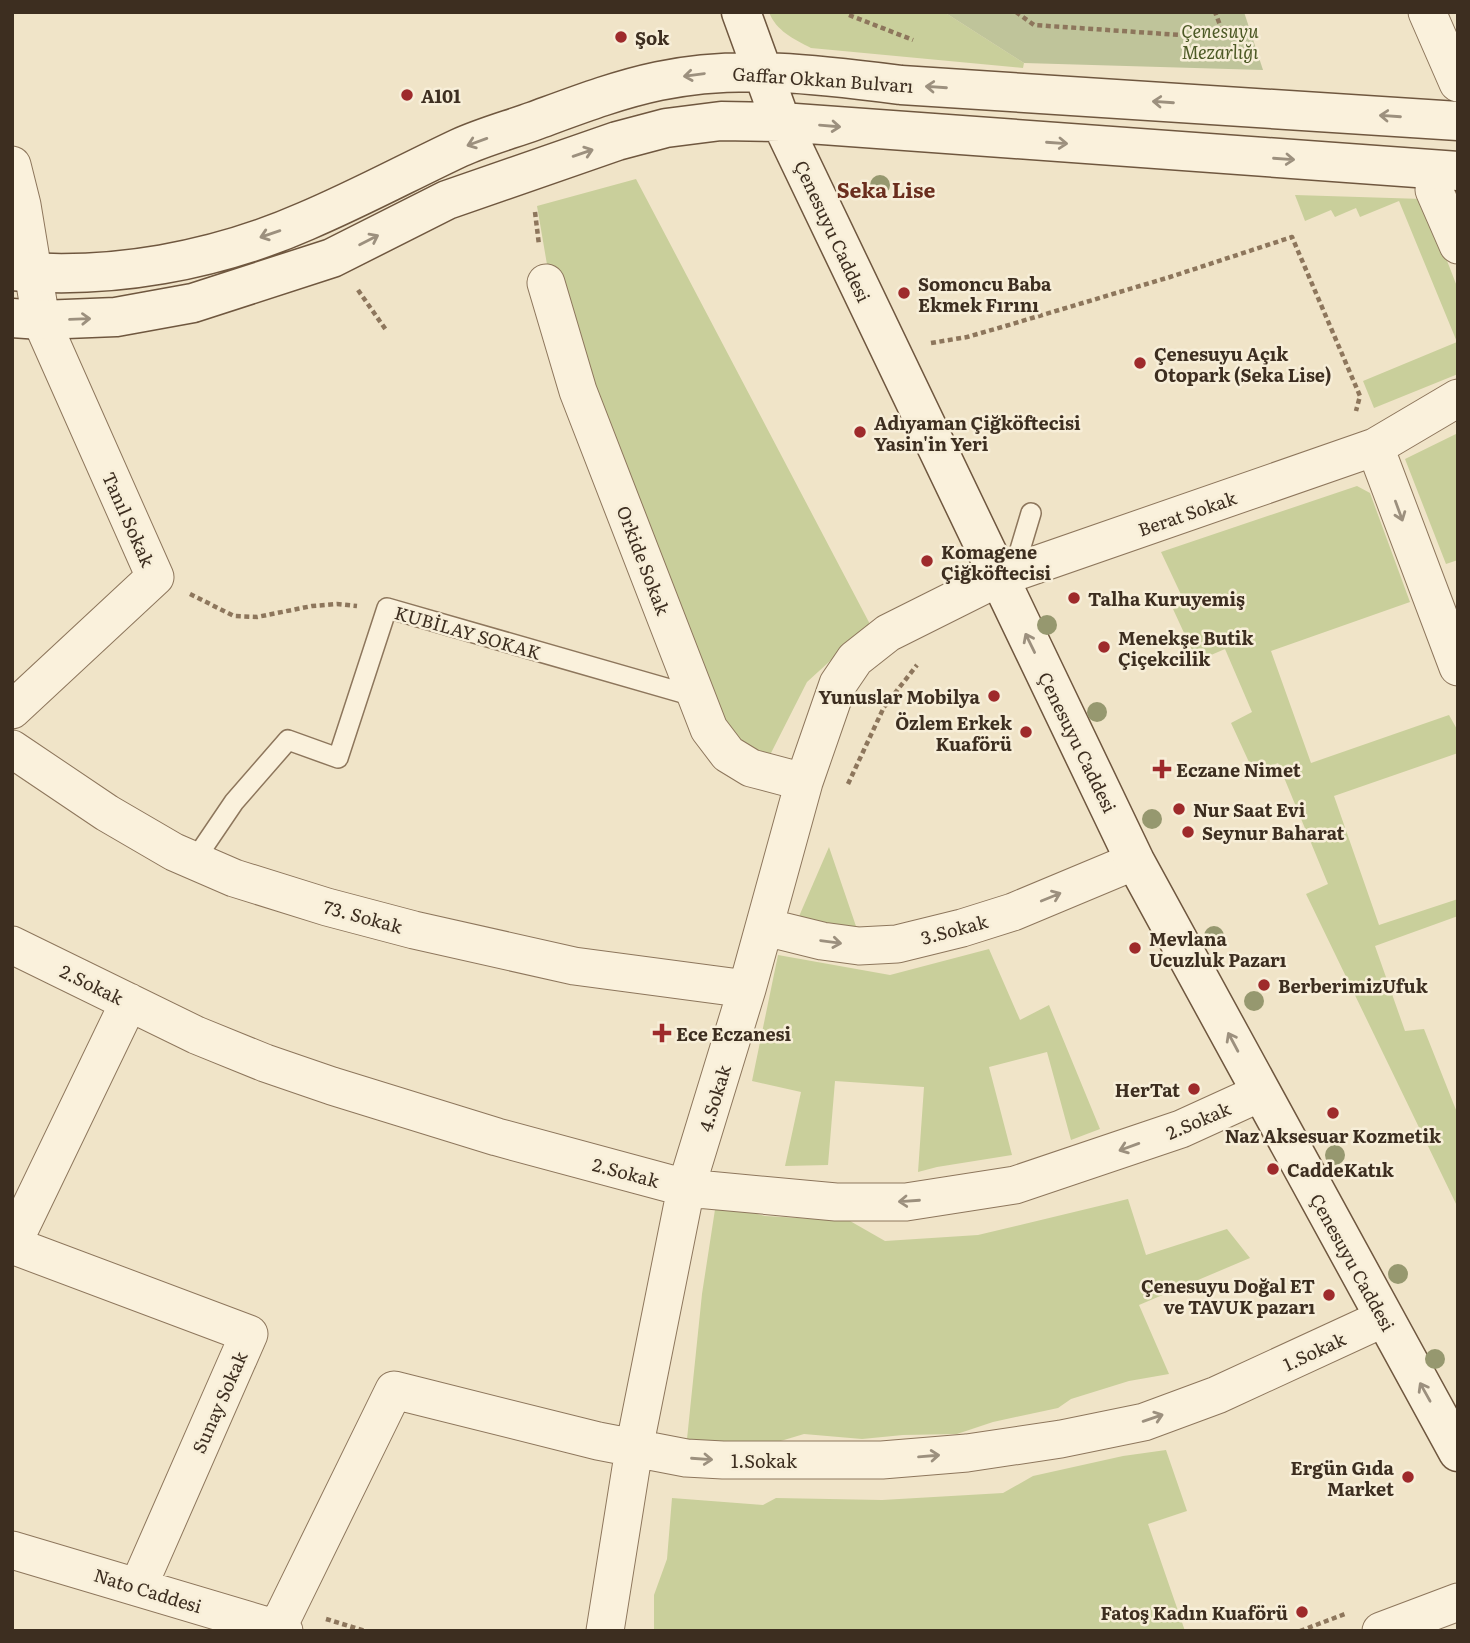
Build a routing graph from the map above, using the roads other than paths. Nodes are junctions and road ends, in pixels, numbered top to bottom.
1 (741, 12) edge
2 (1427, 12) edge
3 (762, 74) junction
4 (1458, 83) edge
5 (1458, 121) edge
6 (781, 122) junction
7 (12, 165) edge
8 (1446, 181) edge
9 (1458, 246) edge
10 (23, 272) edge
11 (546, 283) dead end
12 (27, 319) edge
13 (1458, 398) edge
14 (1375, 447) junction
15 (1031, 513) dead end
16 (1005, 576) junction
17 (1455, 651) edge
18 (697, 697) junction
19 (12, 710) edge
20 (12, 749) edge
21 (804, 782) junction
22 (194, 861) junction
23 (1135, 861) junction
24 (765, 927) junction
25 (12, 945) edge
26 (747, 989) junction
27 (129, 1002) junction
28 (1260, 1093) junction
29 (686, 1188) junction
30 (12, 1245) edge
31 (1384, 1318) junction
32 (634, 1449) junction
33 (1458, 1452) edge
34 (12, 1550) edge
35 (138, 1587) junction
36 (1458, 1602) edge
37 (191, 1618) edge
38 (281, 1630) edge
39 (605, 1631) edge
40 (1381, 1631) edge

1 - 3 main road, Çenesuyu Caddesi
2 - 4 street
5 -> 3 main road, Gaffar Okkan Bulvarı
3 - 6 main road, Çenesuyu Caddesi
3 -> 10 main road, Gaffar Okkan Bulvarı
6 -> 8 main road
12 -> 6 main road
6 - 16 main road, Çenesuyu Caddesi
7 - 10 street, Tanıl Sokak
8 - 9 street
10 - 12 street, Tanıl Sokak
11 - 18 street, Orkide Sokak
12 - 19 street, Tanıl Sokak
13 - 14 street, Berat Sokak
14 - 16 street, Berat Sokak
14 -> 17 street
15 - 16 lane
16 - 21 street, 4.Sokak
23 -> 16 main road, Çenesuyu Caddesi
18 - 21 street, Orkide Sokak
18 - 22 lane, KUBİLAY SOKAK
20 - 22 street, 73. Sokak
21 - 24 street, 4.Sokak
22 - 26 street, 73. Sokak
24 -> 23 street, 3.Sokak
28 -> 23 main road, Çenesuyu Caddesi
24 - 26 street, 4.Sokak
25 - 27 street, 2.Sokak
26 - 29 street, 4.Sokak
27 - 29 street, 2.Sokak
27 - 30 street, Sunay Sokak
28 -> 29 street, 2.Sokak
28 - 31 main road, Çenesuyu Caddesi
29 - 32 street, 4.Sokak
30 - 35 street, Sunay Sokak
32 -> 31 street, 1.Sokak
33 -> 31 main road, Çenesuyu Caddesi
32 - 38 street, 1.Sokak
32 - 39 street, 4.Sokak
34 - 35 street, Nato Caddesi
35 - 37 street, Nato Caddesi
36 - 40 street
37 - 38 street, Nato Caddesi

